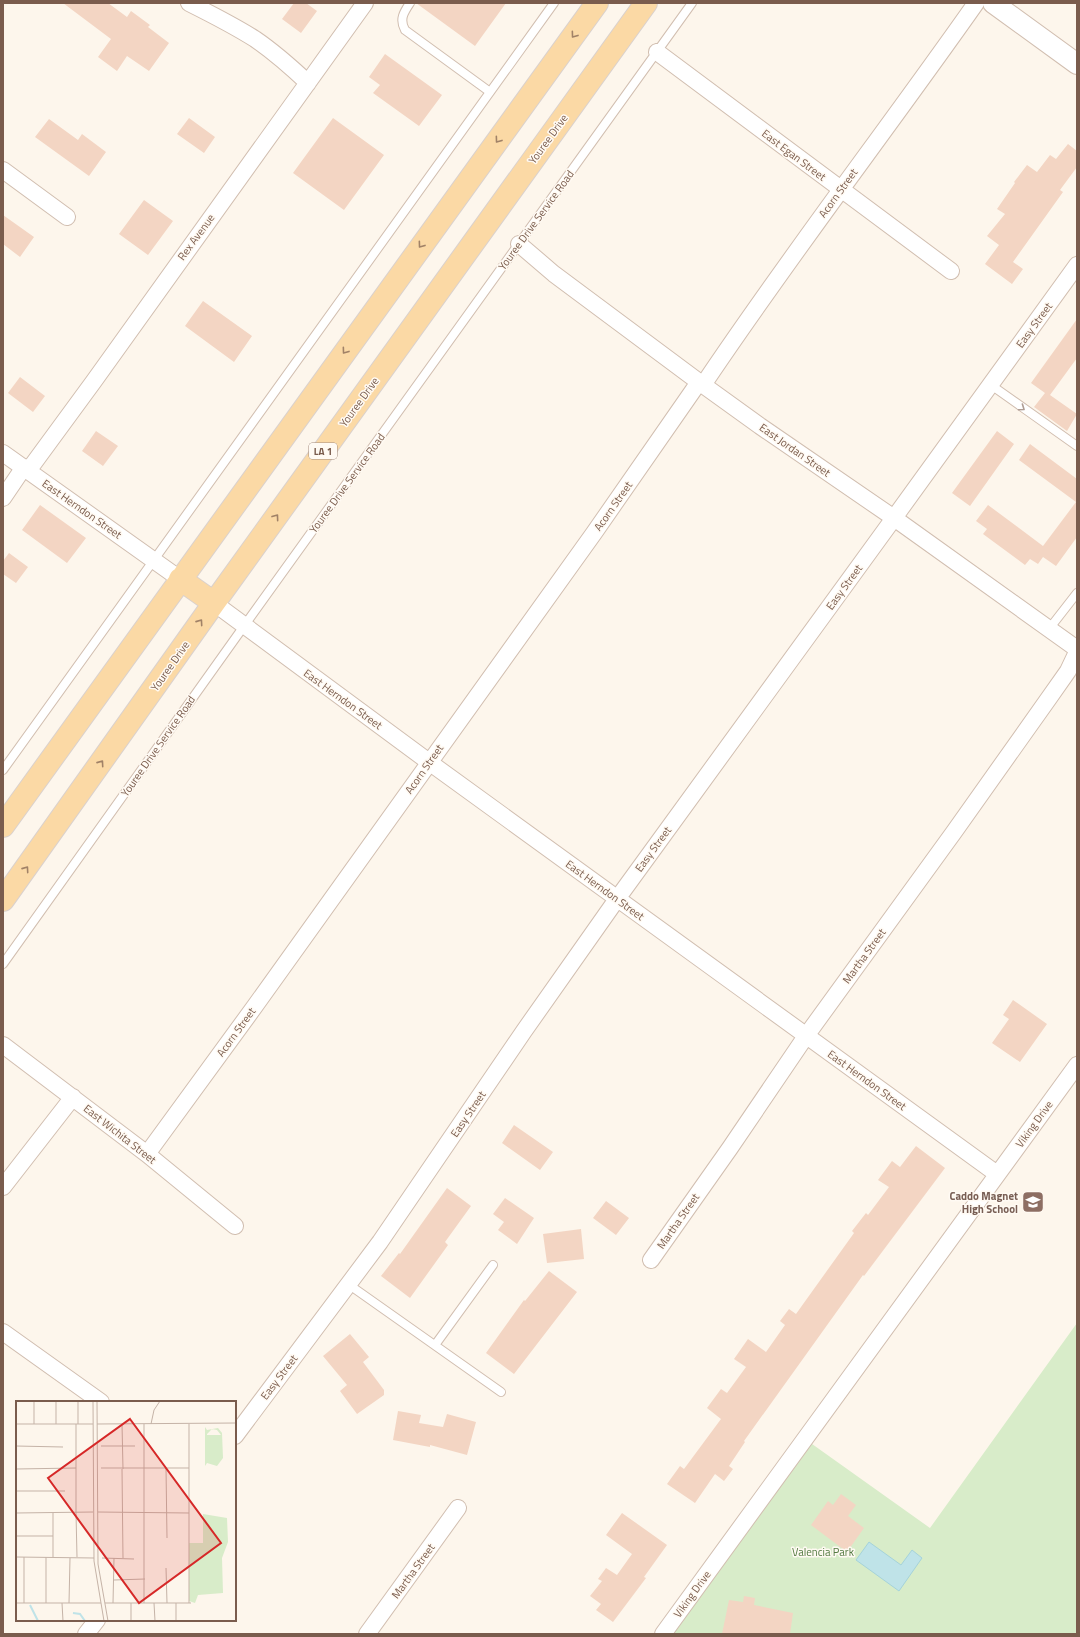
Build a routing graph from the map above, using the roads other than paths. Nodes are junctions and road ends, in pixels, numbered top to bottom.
1 (189, 3) edge
2 (365, 3) edge
3 (410, 3) edge
4 (597, 3) edge
5 (646, 3) edge
6 (692, 3) edge
7 (976, 3) edge
8 (993, 3) edge
9 (549, 4) edge
10 (657, 52) junction
11 (1077, 64) edge
12 (308, 83) junction
13 (490, 92) junction
14 (3, 170) edge
15 (840, 190) junction
16 (67, 217) dead end
17 (520, 244) junction
18 (1077, 265) edge
19 (951, 271) dead end
20 (701, 384) junction
21 (991, 385) junction
22 (1077, 446) edge
23 (3, 453) edge
24 (26, 469) junction
25 (3, 498) edge
26 (894, 518) junction
27 (153, 560) junction
28 (180, 579) junction
29 (1077, 593) edge
30 (214, 603) junction
31 (244, 626) junction
32 (1049, 629) junction
33 (1077, 650) edge
34 (429, 762) junction
35 (3, 770) edge
36 (3, 826) edge
37 (617, 899) junction
38 (3, 900) edge
39 (3, 964) edge
40 (806, 1036) junction
41 (3, 1045) edge
42 (1077, 1065) edge
43 (73, 1097) junction
44 (147, 1154) junction
45 (994, 1179) junction
46 (3, 1187) edge
47 (235, 1226) dead end
48 (651, 1260) dead end
49 (493, 1265) dead end
50 (348, 1284) junction
51 (3, 1332) edge
52 (435, 1346) junction
53 (501, 1392) dead end
54 (100, 1401) edge
55 (236, 1435) edge
56 (458, 1508) dead end
57 (96, 1621) edge
58 (86, 1634) edge
59 (367, 1634) edge
60 (663, 1634) edge

1 - 12 street
2 - 12 street, Rex Avenue
3 - 13 lane
4 -> 28 main road
30 -> 5 main road, Youree Drive / LA 1
6 - 10 lane, Youree Drive Service Road
7 - 15 street, Acorn Street
8 - 11 street
9 - 13 lane
10 - 15 street, East Egan Street
10 - 17 lane, Youree Drive Service Road
12 - 24 street, Rex Avenue
13 - 27 lane
14 - 16 street
15 - 19 street, East Egan Street
15 - 20 street, Acorn Street
17 - 20 street, East Jordan Street
17 - 31 lane, Youree Drive Service Road
18 - 21 street, Easy Street
20 - 26 street, East Jordan Street
20 - 34 street, Acorn Street
21 -> 22 lane
21 - 26 street, Easy Street
23 - 24 street, East Herndon Street
24 - 25 street, Rex Avenue
24 - 27 street, East Herndon Street
26 - 32 street, East Jordan Street
26 - 37 street, Easy Street
27 - 28 street, East Herndon Street
27 - 35 lane
28 - 30 main road
28 - 36 main road
29 - 32 lane
30 - 31 street, East Herndon Street
38 -> 30 main road, Youree Drive / LA 1
31 - 34 street, East Herndon Street
31 - 39 lane, Youree Drive Service Road
32 - 33 street, East Jordan Street
33 - 40 street, Martha Street
34 - 37 street, East Herndon Street
34 - 44 street, Acorn Street
37 - 40 street, East Herndon Street
37 - 50 street, Easy Street
40 - 45 street, East Herndon Street
40 - 48 street, Martha Street
41 - 43 street, East Wichita Street
42 - 45 street, Viking Drive
43 - 44 street, East Wichita Street
43 - 46 street
44 - 47 street, East Wichita Street
45 - 60 street, Viking Drive
49 - 52 lane
50 - 52 lane
50 - 55 street, Easy Street
51 - 54 street
52 - 53 lane
56 - 59 street, Martha Street
57 - 58 street

